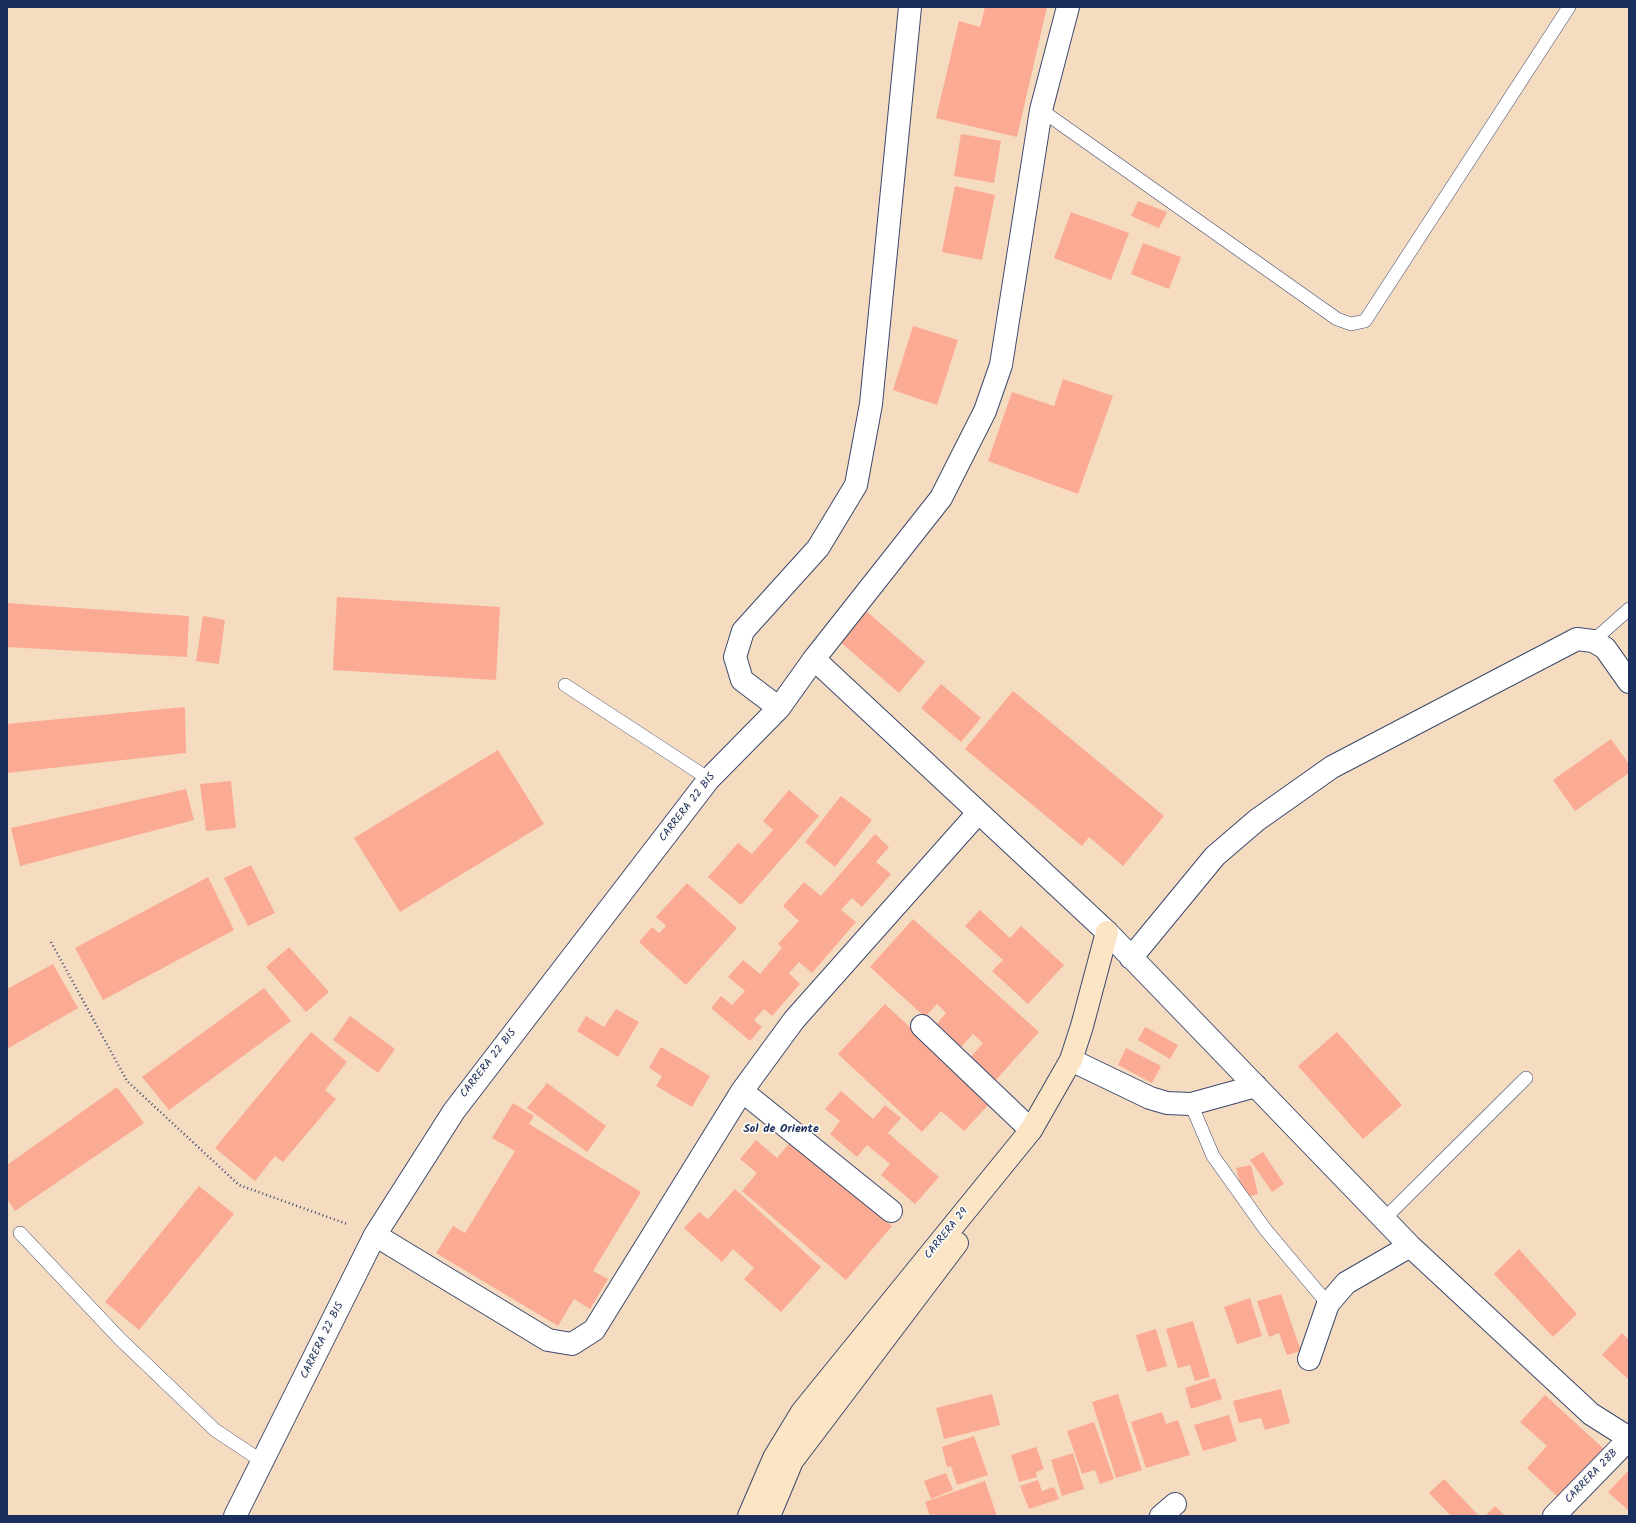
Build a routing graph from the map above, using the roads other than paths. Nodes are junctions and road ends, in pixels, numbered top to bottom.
1 (910, 7) edge
2 (1068, 7) edge
3 (1569, 7) edge
4 (1041, 110) junction
5 (1629, 609) edge
6 (1593, 641) junction
7 (814, 659) junction
8 (1629, 682) edge
9 (565, 685) dead end
10 (778, 708) junction
11 (709, 779) junction
12 (978, 813) junction
13 (1119, 945) junction
14 (922, 1026) dead end
15 (1075, 1062) junction
16 (1526, 1078) dead end
17 (1256, 1086) junction
18 (742, 1091) junction
19 (1191, 1104) junction
20 (1031, 1130) junction
21 (891, 1212) dead end
22 (1384, 1220) junction
23 (20, 1233) dead end
24 (375, 1235) junction
25 (1410, 1246) junction
26 (1328, 1304) junction
27 (1309, 1359) dead end
28 (1629, 1438) edge
29 (263, 1462) junction
30 (235, 1516) edge
31 (749, 1516) edge
32 (769, 1516) edge
33 (1554, 1516) edge

1 - 10 street
2 - 4 street, CARRERA 22 BIS
3 - 4 lane
4 - 7 street, CARRERA 22 BIS
5 - 6 lane
6 - 8 street
6 - 13 street
7 - 10 street, CARRERA 22 BIS
7 - 12 street
9 - 11 lane
10 - 11 street, CARRERA 22 BIS
11 - 24 street, CARRERA 22 BIS
12 - 13 street
12 - 18 street
13 - 15 street, CARRERA 29
13 - 17 street
14 - 20 street
15 - 19 street
15 - 20 street, CARRERA 29
15 - 32 street, CARRERA 29
16 - 22 lane
17 - 19 street
17 - 22 street
18 - 21 street
18 - 24 street
19 - 26 lane
20 - 31 street, CARRERA 29
22 - 25 street
23 - 29 lane
24 - 29 street, CARRERA 22 BIS
25 - 26 street
25 - 28 street
26 - 27 street
28 - 33 street, CARRERA 28B
29 - 30 street, CARRERA 22 BIS

